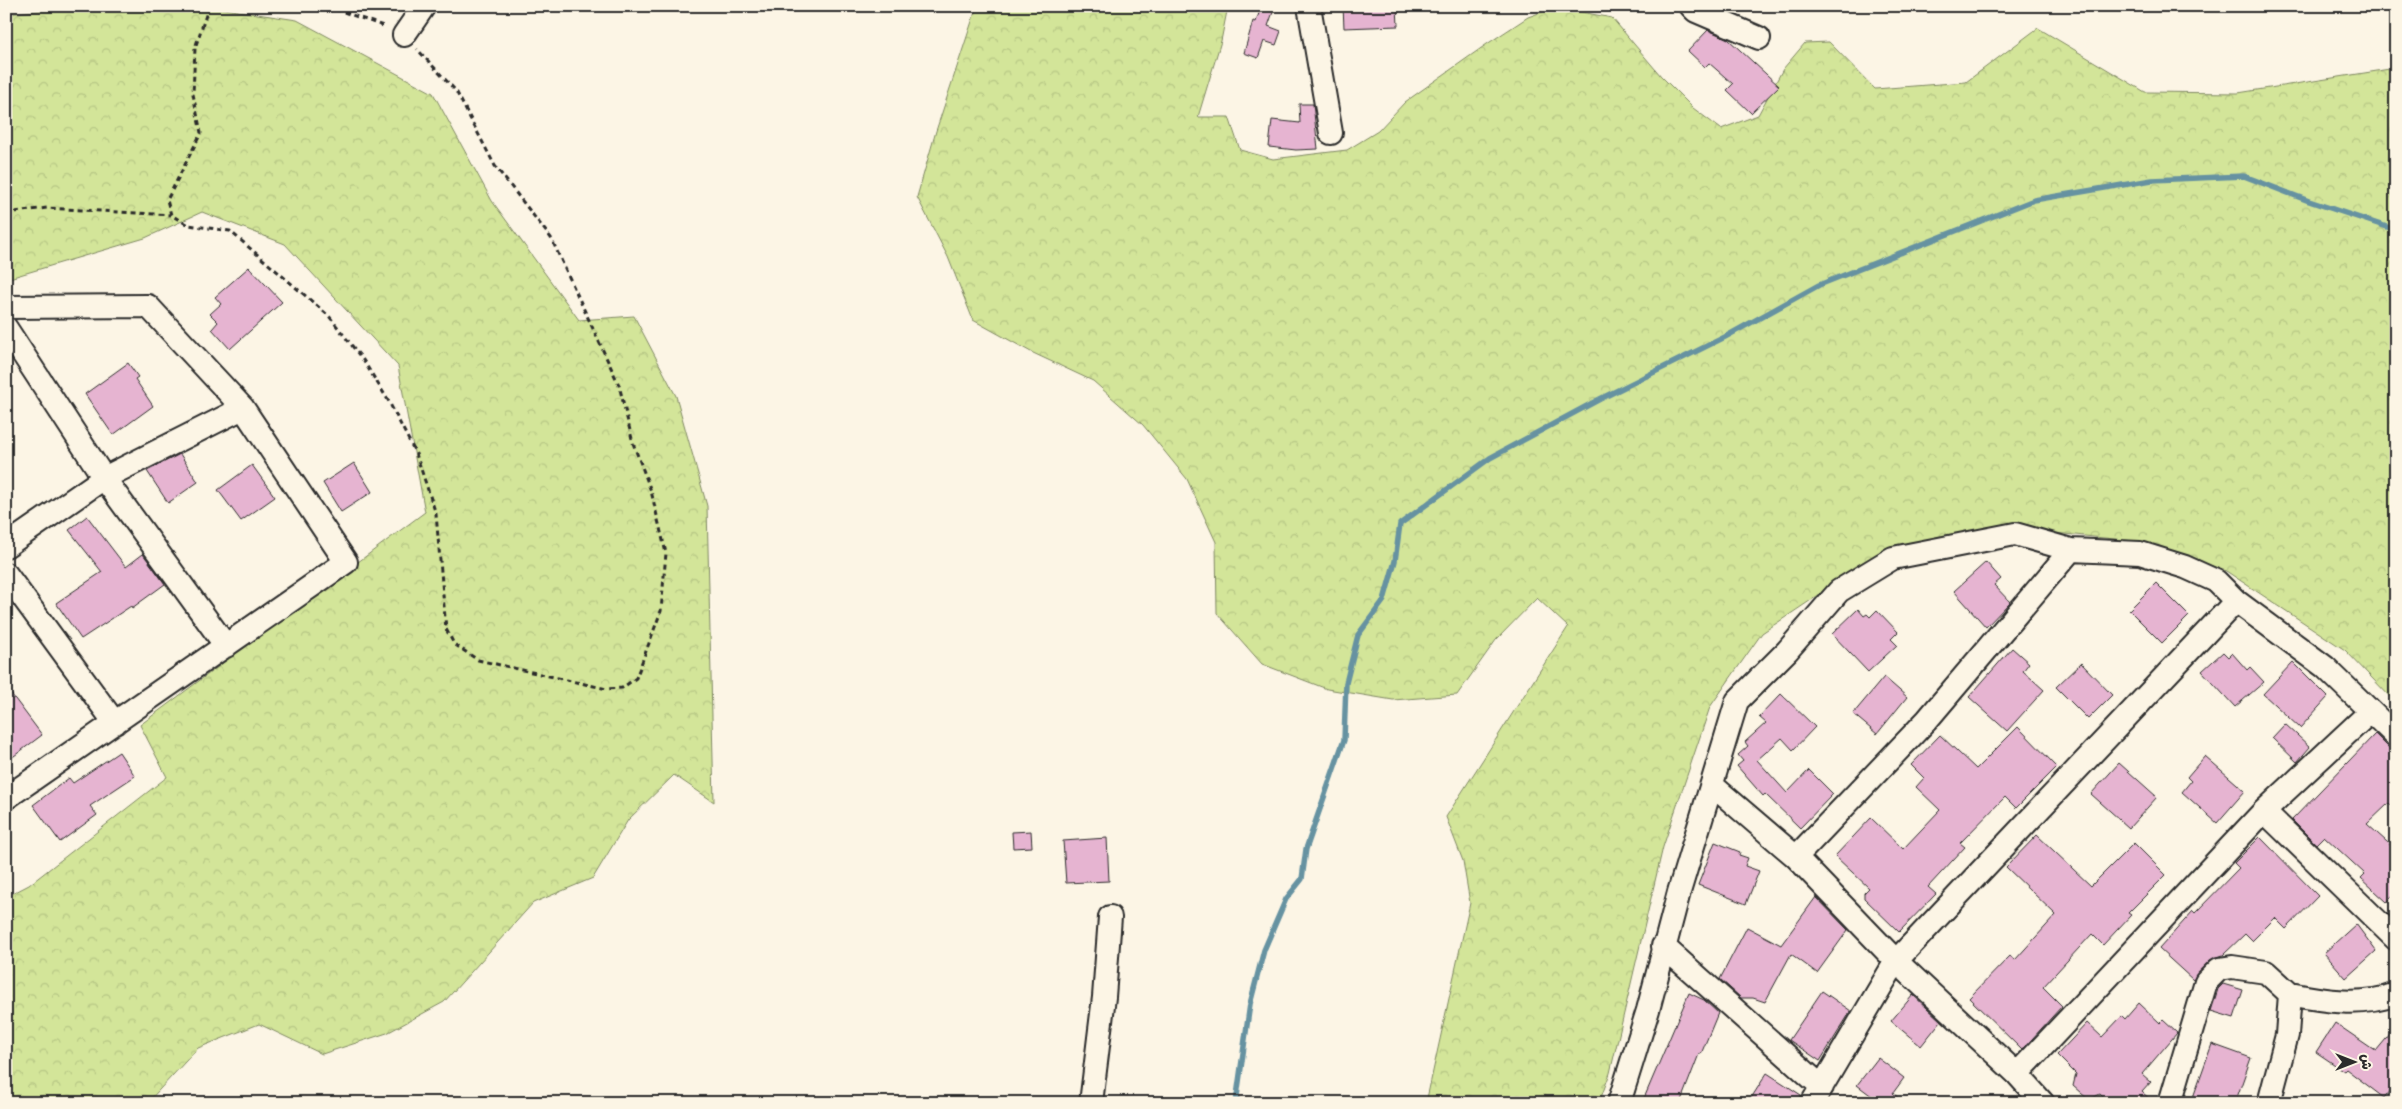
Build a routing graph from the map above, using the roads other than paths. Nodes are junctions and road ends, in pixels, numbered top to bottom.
1 (424, 6) edge
2 (1309, 6) edge
3 (1691, 6) edge
4 (404, 35) road end
5 (1759, 38) dead end
6 (1331, 133) dead end
7 (6, 307) edge
8 (6, 328) edge
9 (243, 408) junction
10 (104, 478) junction
11 (6, 546) edge
12 (2071, 550) junction
13 (6, 574) edge
14 (2236, 601) junction
15 (226, 646) junction
16 (2370, 712) junction
17 (115, 723) junction
18 (2396, 736) edge
19 (1712, 785) junction
20 (6, 798) edge
21 (2264, 811) junction
22 (1796, 857) junction
23 (1110, 917) dead end
24 (2396, 939) edge
25 (1663, 946) junction
26 (1896, 961) junction
27 (2290, 994) junction
28 (2396, 994) edge
29 (2017, 1074) junction
30 (1817, 1095) edge
31 (1091, 1103) edge
32 (1619, 1103) edge
33 (2043, 1103) edge
34 (2170, 1103) edge
35 (2269, 1103) edge

1 - 4 street
2 - 6 street
3 - 5 street
7 - 9 street
8 - 10 street
9 - 10 street
9 - 15 street
10 - 11 street
10 - 15 street
12 - 14 street
12 - 19 street
12 - 22 street
13 - 17 street
14 - 16 street
14 - 26 street
15 - 17 street
16 - 18 street
16 - 21 street
17 - 20 street
19 - 22 street
19 - 25 street
21 - 24 street
21 - 29 street
22 - 26 street
23 - 31 street
25 - 30 street
25 - 32 street
26 - 29 street
26 - 30 street
27 - 28 street
27 - 34 street
27 - 35 street
29 - 33 street

